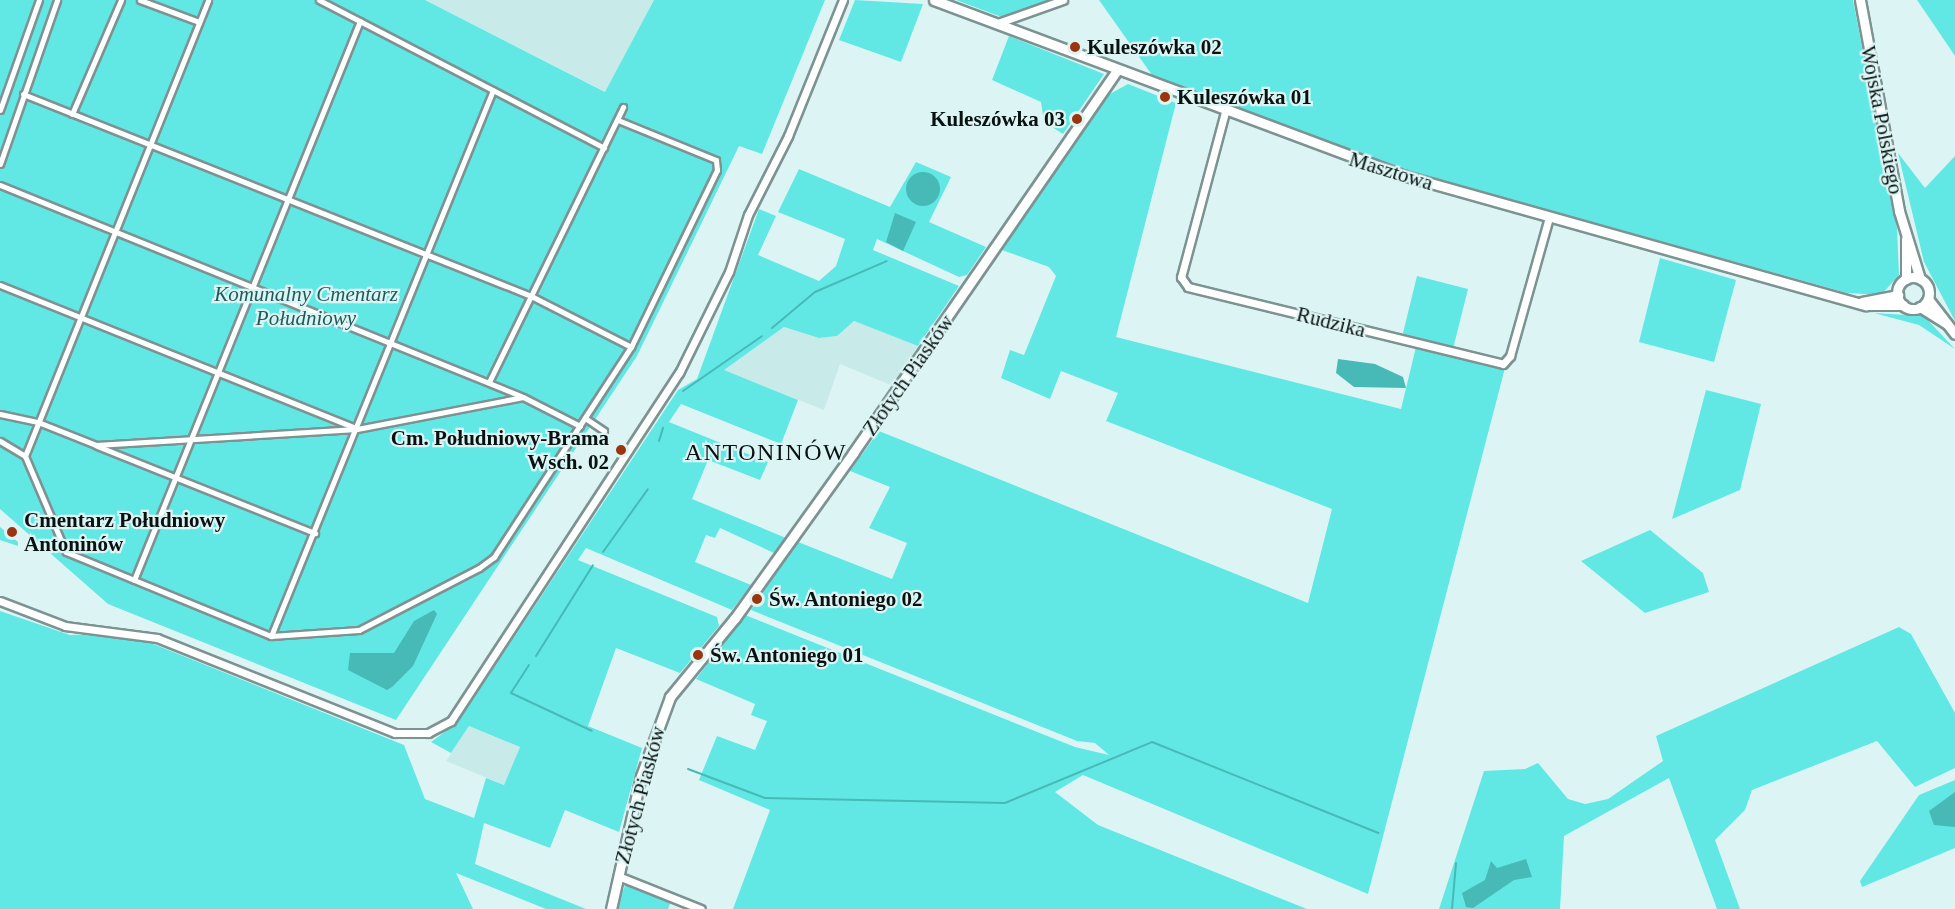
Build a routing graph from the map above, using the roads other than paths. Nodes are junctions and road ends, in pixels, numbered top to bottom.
1 (39, 0) edge
2 (57, 0) edge
3 (121, 0) edge
4 (140, 0) edge
5 (208, 0) edge
6 (319, 0) edge
7 (843, 0) edge
8 (934, 0) edge
9 (1063, 0) edge
10 (1860, 0) edge
11 (360, 21) junction
12 (199, 22) junction
13 (995, 24) junction
14 (1117, 70) junction
15 (493, 90) junction
16 (23, 94) junction
17 (623, 107) dead end
18 (0, 110) edge
19 (1225, 112) junction
20 (72, 114) junction
21 (618, 120) junction
22 (150, 144) junction
23 (604, 148) junction
24 (0, 164) edge
25 (0, 185) edge
26 (288, 200) junction
27 (1549, 217) junction
28 (115, 231) junction
29 (1906, 239) junction
30 (426, 255) junction
31 (1906, 279) junction
32 (1920, 279) junction
33 (0, 285) edge
34 (253, 287) junction
35 (1898, 295) junction
36 (531, 296) junction
37 (1928, 299) junction
38 (1861, 302) junction
39 (1903, 305) junction
40 (1920, 308) junction
41 (80, 318) junction
42 (1947, 324) junction
43 (1955, 334) edge
44 (391, 343) junction
45 (631, 347) junction
46 (218, 373) junction
47 (489, 382) junction
48 (523, 396) junction
49 (0, 414) edge
50 (585, 418) junction
51 (38, 422) junction
52 (580, 426) junction
53 (357, 429) junction
54 (604, 431) dead end
55 (192, 439) junction
56 (0, 441) edge
57 (96, 446) junction
58 (25, 456) junction
59 (176, 477) junction
60 (315, 533) junction
61 (134, 580) junction
62 (0, 601) edge
63 (271, 636) junction
64 (618, 876) junction
65 (611, 909) edge
66 (701, 909) edge

1 - 18 street
2 - 16 street
3 - 20 street
4 - 12 street
5 - 12 street
6 - 11 street
7 - 62 street
8 - 13 street, Masztowa
9 - 13 street
10 - 29 street, Wojska Polskiego
11 - 15 street
11 - 26 street
12 - 22 street
13 - 14 street, Masztowa
14 - 19 street, Masztowa
14 - 64 street, Złotych Piasków
15 - 23 street
15 - 30 street
16 - 20 street
16 - 24 street
17 - 21 street
19 - 27 street, Masztowa
19 - 27 street, Rudzika
20 - 22 street
21 - 23 street
21 - 45 street
22 - 26 street
22 - 28 street
23 - 36 street
25 - 28 street
26 - 30 street
26 - 34 street
27 - 38 street, Masztowa
28 - 34 street
28 - 41 street
29 - 31 street, Wojska Polskiego
29 - 32 street, Wojska Polskiego
30 - 36 street
30 - 44 street
31 - 32 street
31 - 35 street
32 - 37 street
33 - 41 street
34 - 44 street
34 - 46 street
35 - 38 street, Masztowa
35 - 39 street
36 - 45 street
36 - 47 street
37 - 40 street
37 - 42 street
38 - 39 street, Masztowa
39 - 40 street
40 - 42 street
41 - 46 street
41 - 51 street
42 - 43 street
44 - 47 street
44 - 53 street
45 - 50 street
46 - 53 street
46 - 55 street
47 - 48 street
48 - 52 street
48 - 53 street
49 - 51 street
50 - 52 street
50 - 54 street
51 - 57 street
51 - 58 street
52 - 63 street
53 - 55 street
53 - 60 street
55 - 57 street
55 - 59 street
56 - 58 street
57 - 59 street
58 - 61 street
59 - 60 street
59 - 61 street
60 - 63 street
61 - 63 street
64 - 65 street, Złotych Piasków
64 - 66 street

